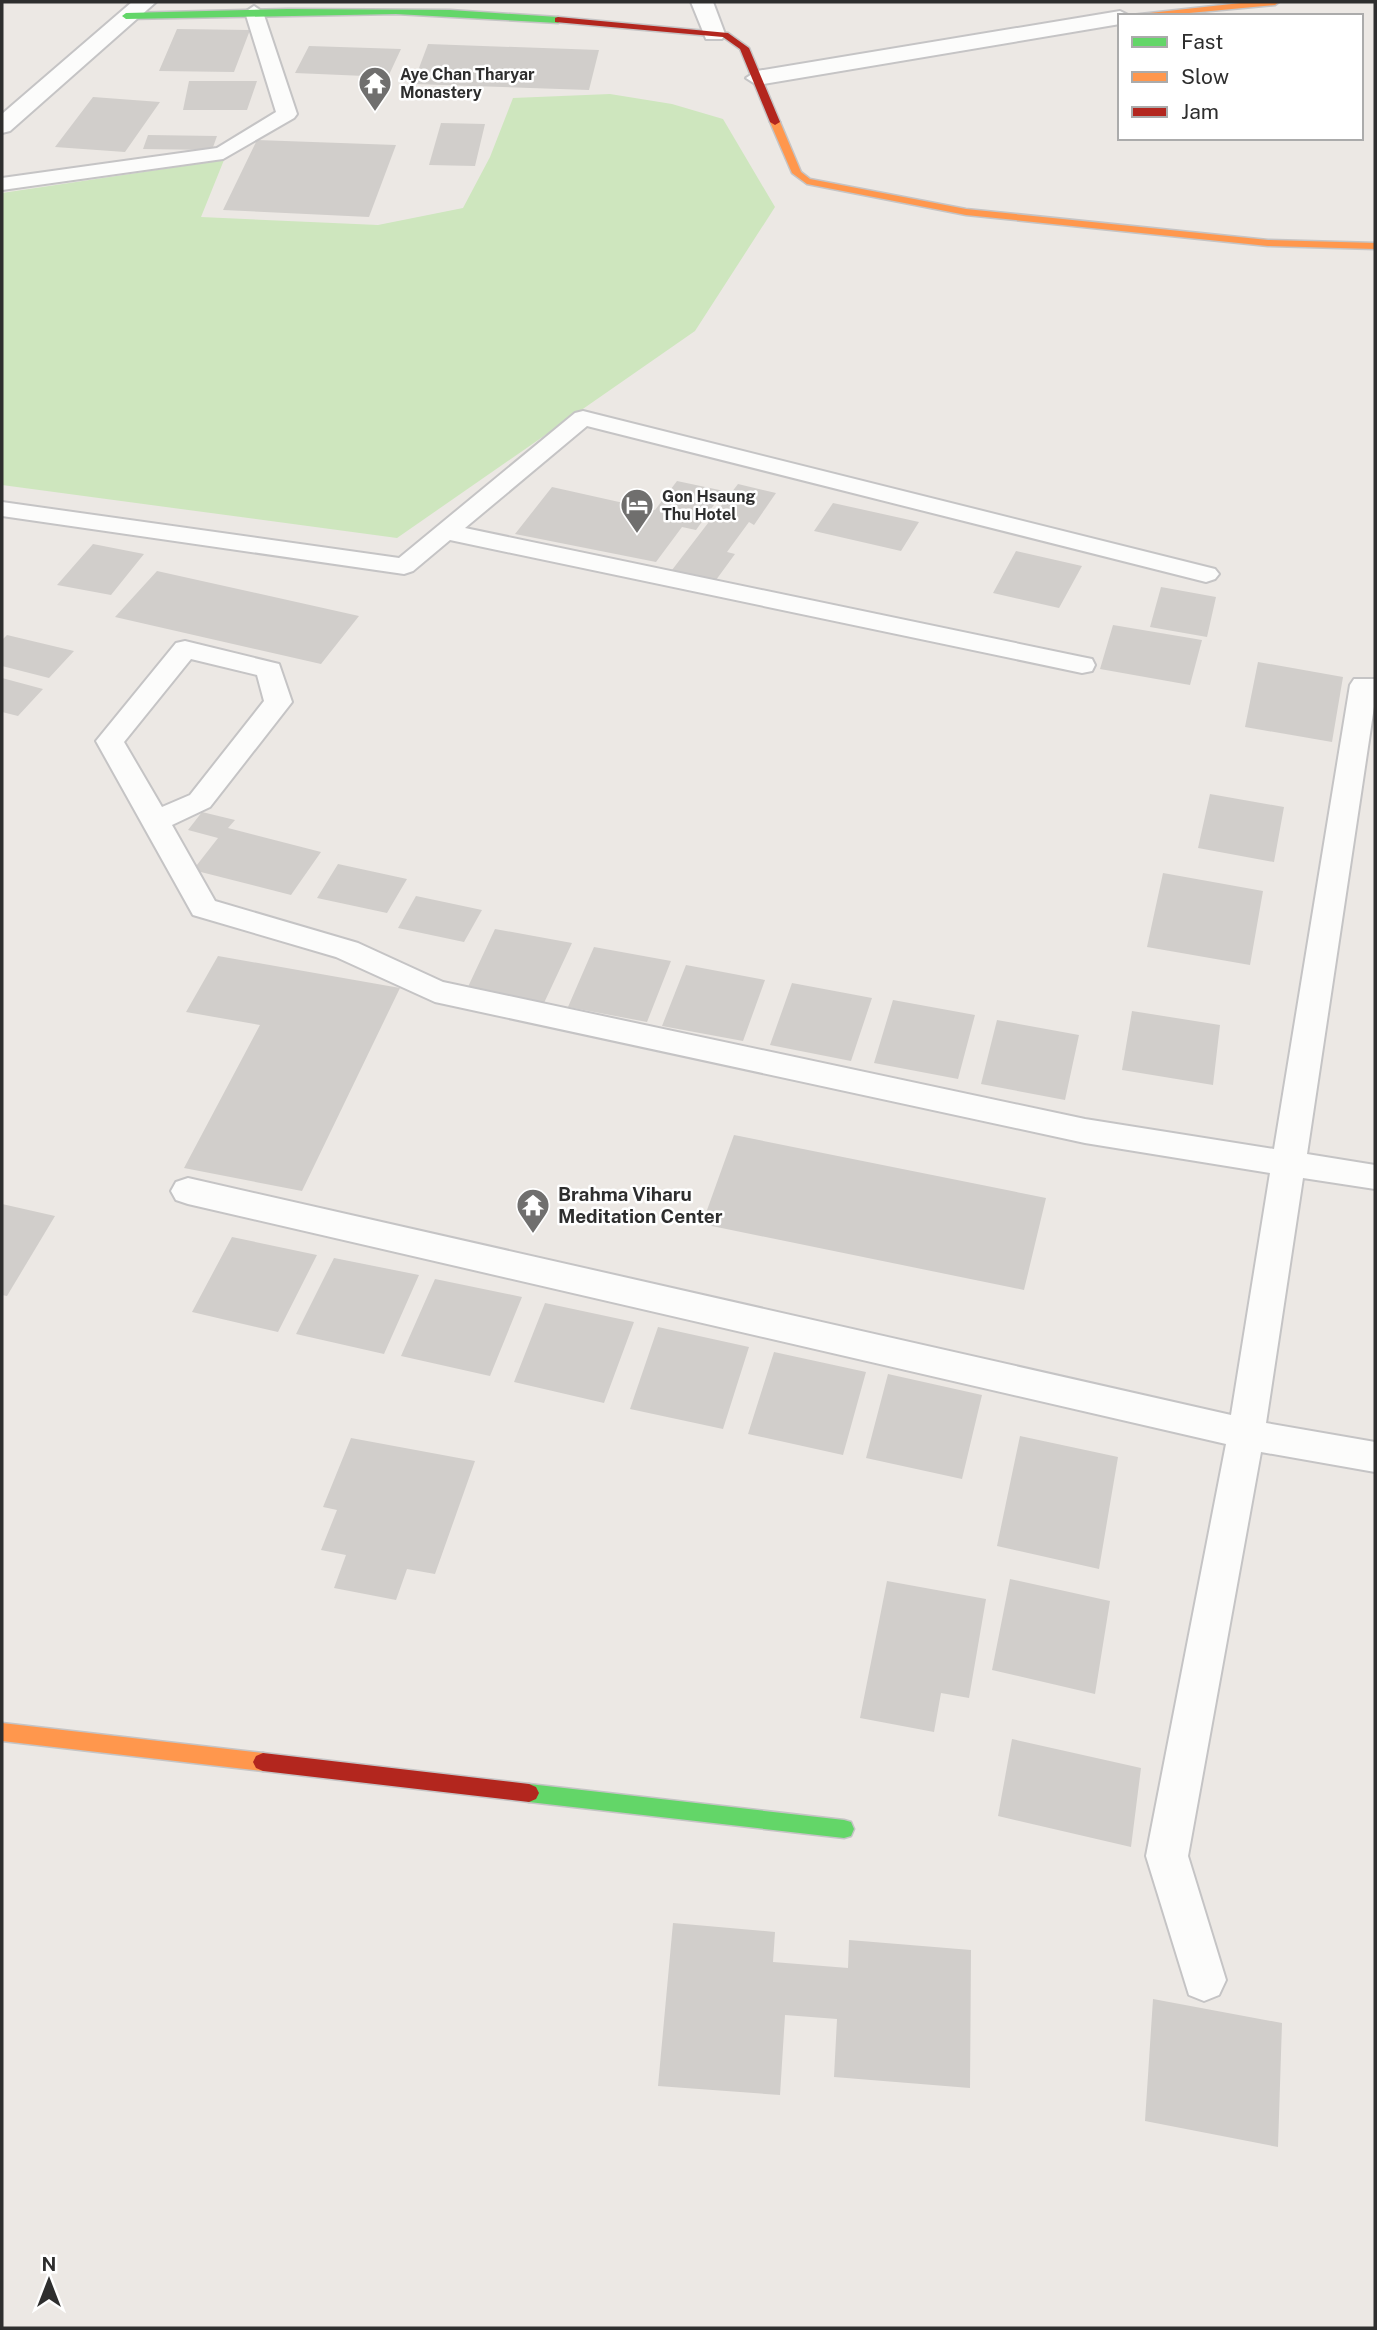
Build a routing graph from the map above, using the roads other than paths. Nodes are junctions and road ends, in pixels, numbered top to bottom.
1 (702, 2) edge
2 (1275, 2) edge
3 (140, 5) edge
4 (254, 12) junction
5 (1145, 14) edge
6 (1118, 17) edge
7 (714, 34) junction
8 (757, 78) junction
9 (2, 126) edge
10 (2, 184) edge
11 (1375, 246) edge
12 (2, 509) edge
13 (447, 533) junction
14 (1206, 575) dead end
15 (1082, 665) dead end
16 (1364, 685) dead end
17 (155, 821) junction
18 (1290, 1164) junction
19 (1375, 1177) edge
20 (188, 1191) dead end
21 (1246, 1434) junction
22 (1375, 1457) edge
23 (2, 1732) edge
24 (844, 1829) dead end
25 (1204, 1980) dead end

1 - 7 street
2 - 5 street
3 - 4 street
3 - 9 street
4 - 7 street
4 - 10 lane
6 - 8 street
7 - 8 street
8 - 11 street
12 - 13 lane
13 - 14 lane
13 - 15 lane
16 - 18 lane
17 - 17 lane
17 - 18 lane
18 - 19 lane
18 - 21 lane
20 - 21 lane
21 - 22 lane
21 - 25 lane
23 - 24 street

